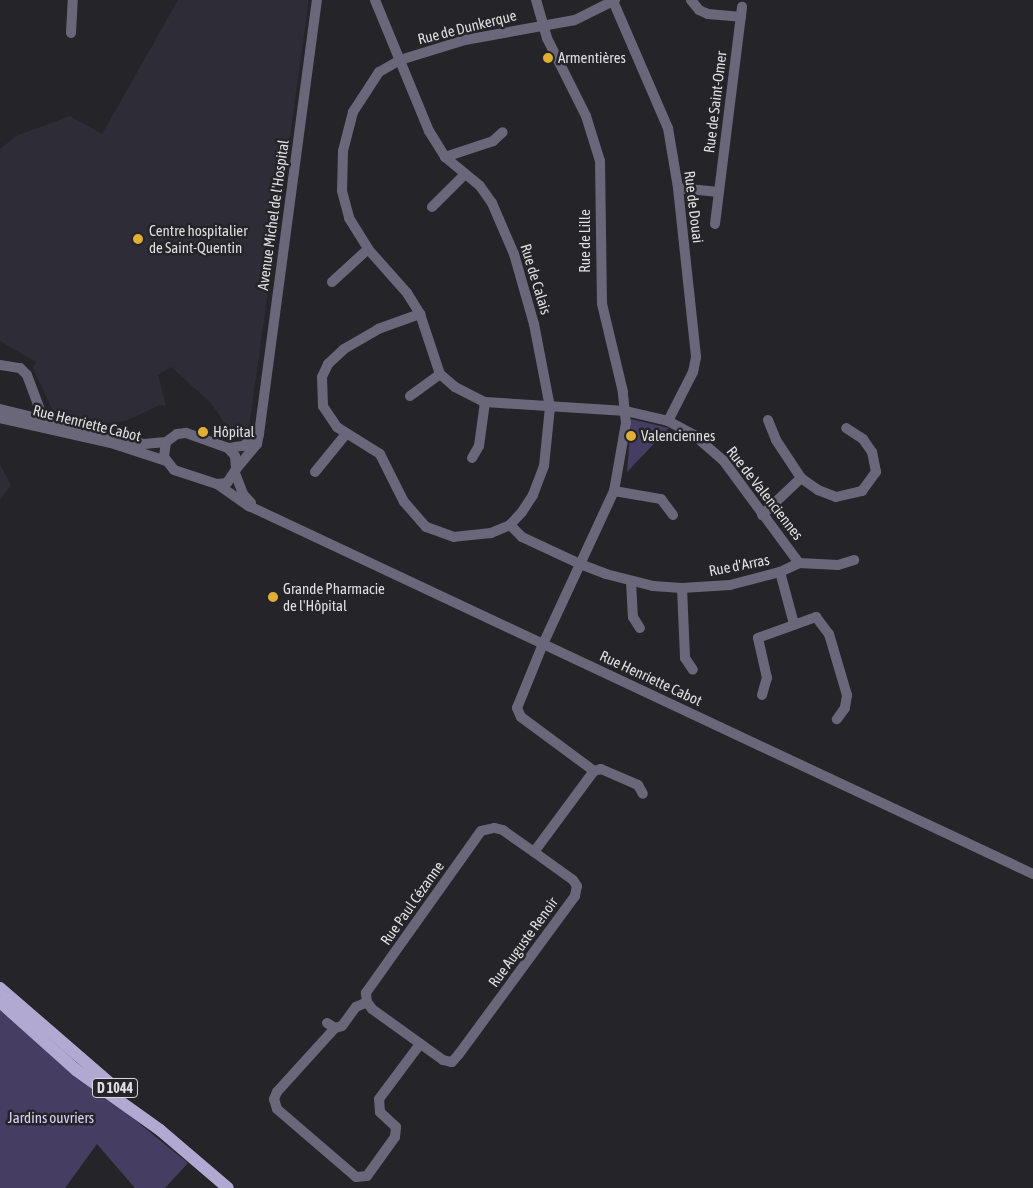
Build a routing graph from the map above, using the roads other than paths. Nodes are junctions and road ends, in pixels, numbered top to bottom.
1 (73, 0) edge
2 (317, 0) edge
3 (375, 0) edge
4 (536, 0) edge
5 (691, 0) edge
6 (610, 2) edge
7 (542, 24) junction
8 (71, 33) dead end
9 (400, 60) junction
10 (503, 132) dead end
11 (445, 157) junction
12 (464, 175) junction
13 (678, 188) junction
14 (719, 192) junction
15 (432, 208) dead end
16 (715, 224) dead end
17 (368, 249) junction
18 (332, 282) dead end
19 (420, 314) junction
20 (0, 365) edge
21 (440, 374) junction
22 (410, 396) dead end
23 (485, 402) junction
24 (550, 407) junction
25 (0, 409) edge
26 (626, 411) junction
27 (0, 417) edge
28 (43, 418) junction
29 (768, 420) dead end
30 (668, 421) junction
31 (846, 428) dead end
32 (259, 434) junction
33 (346, 434) junction
34 (166, 442) junction
35 (228, 448) junction
36 (472, 458) dead end
37 (166, 460) junction
38 (235, 471) junction
39 (315, 472) dead end
40 (801, 478) junction
41 (217, 484) junction
42 (614, 491) junction
43 (257, 509) junction
44 (673, 515) dead end
45 (762, 515) junction
46 (510, 525) junction
47 (854, 560) dead end
48 (799, 563) junction
49 (580, 564) junction
50 (780, 572) junction
51 (631, 581) junction
52 (682, 588) junction
53 (794, 624) junction
54 (640, 628) dead end
55 (543, 644) junction
56 (693, 670) dead end
57 (762, 695) dead end
58 (837, 719) dead end
59 (594, 771) junction
60 (642, 794) dead end
61 (534, 852) junction
62 (1033, 874) edge
63 (0, 988) edge
64 (0, 1002) edge
65 (366, 1002) junction
66 (420, 1044) junction
67 (160, 1130) junction
68 (228, 1188) edge

1 - 8 street
2 - 32 street, Avenue Michel de l'Hospital
3 - 9 street
4 - 7 street, Rue de Lille
5 - 14 street, Rue de Saint-Omer
6 - 7 street, Rue de Dunkerque
6 - 13 street, Rue de Douai
7 - 9 street, Rue de Dunkerque
7 - 26 street, Rue de Lille
9 - 11 street, Rue de Calais
9 - 17 street, Rue de Dunkerque
10 - 11 street
11 - 12 street, Rue de Calais
12 - 15 street
12 - 24 street, Rue de Calais
13 - 14 street
13 - 30 street, Rue de Douai
14 - 16 street, Rue de Saint-Omer
17 - 18 street
17 - 19 street, Rue de Dunkerque
19 - 21 street, Rue de Dunkerque
19 - 33 street
20 - 28 street
21 - 22 street
21 - 23 street
23 - 24 street
23 - 36 street
24 - 26 street
24 - 46 street, Rue de Calais
25 - 28 street, Rue Henriette Cabot
26 - 30 street, Rue de Valenciennes
26 - 42 street, Rue de Lille
27 - 28 street
27 - 37 street, Rue Henriette Cabot
28 - 34 street, Rue Henriette Cabot
29 - 40 street
30 - 45 street, Rue de Valenciennes
31 - 40 street
32 - 35 street
32 - 38 street, Avenue Michel de l'Hospital
33 - 39 street
33 - 46 street
34 - 35 street, Rue Henriette Cabot
34 - 37 street
35 - 38 street, Rue Henriette Cabot
37 - 41 street, Rue Henriette Cabot
38 - 41 street, Avenue Michel de l'Hospital
38 - 43 street, Rue Henriette Cabot
40 - 45 street
41 - 43 street, Rue Henriette Cabot
42 - 44 street
42 - 49 street, Rue de Lille
43 - 55 street, Rue Henriette Cabot
45 - 48 street, Rue de Valenciennes
46 - 49 street, Rue d'Arras
47 - 48 street, Rue de Valenciennes
48 - 50 street, Rue d'Arras
49 - 51 street, Rue d'Arras
49 - 55 street, Rue de Lille
50 - 52 street, Rue d'Arras
50 - 53 street
51 - 52 street, Rue d'Arras
51 - 54 street
52 - 56 street
53 - 57 street
53 - 58 street
55 - 59 street
55 - 62 street, Rue Henriette Cabot
59 - 60 street
59 - 61 street
61 - 65 street, Rue Paul Cézanne
61 - 66 street, Rue Auguste Renoir
63 - 67 main road, D 1044
64 - 67 main road, D 1044
65 - 66 street, Rue Auguste Renoir
65 - 66 street
67 - 68 main road, D 1044

